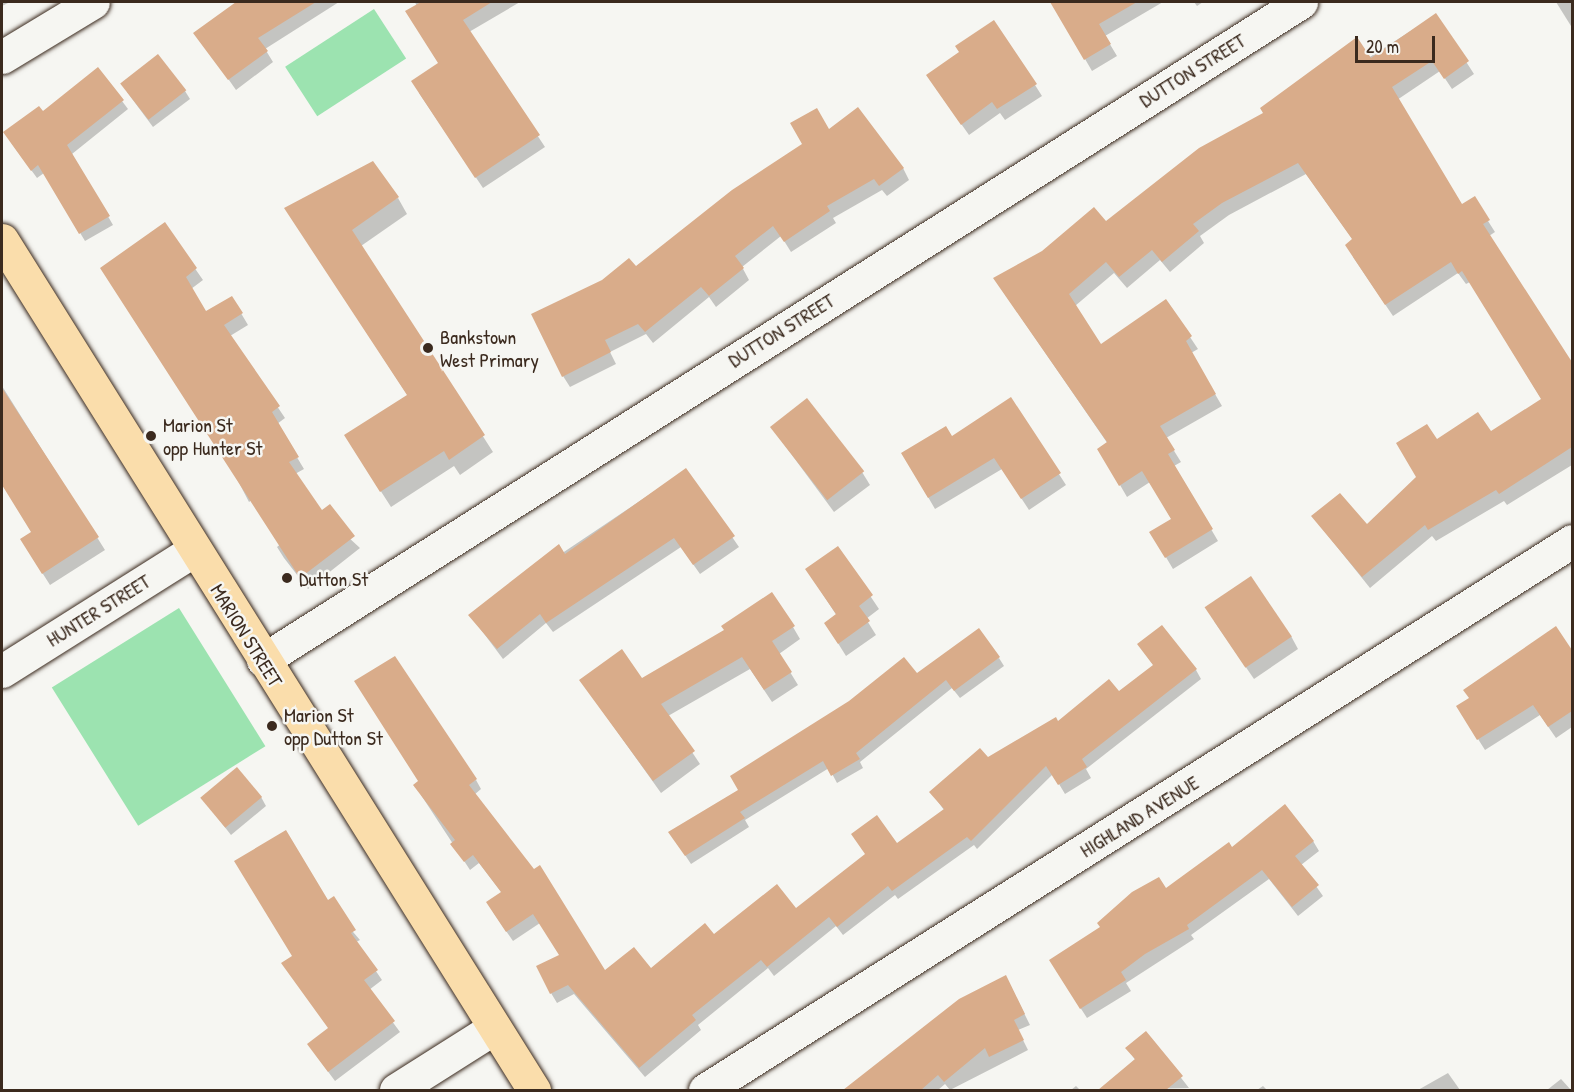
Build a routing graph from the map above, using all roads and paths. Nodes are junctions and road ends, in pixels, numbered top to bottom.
1 (93, 2) edge
2 (1301, 2) edge
3 (2, 57) edge
4 (2, 240) edge
5 (1572, 542) edge
6 (194, 550) junction
7 (262, 660) junction
8 (2, 671) edge
9 (494, 1028) junction
10 (396, 1090) edge
11 (534, 1090) edge
12 (705, 1090) edge

1 - 3 street
2 - 7 street, DUTTON STREET
4 - 6 main road, MARION STREET
5 - 12 street, HIGHLAND AVENUE
6 - 7 main road, MARION STREET
6 - 8 street, HUNTER STREET
7 - 9 main road, MARION STREET
9 - 10 street
9 - 11 main road, MARION STREET

